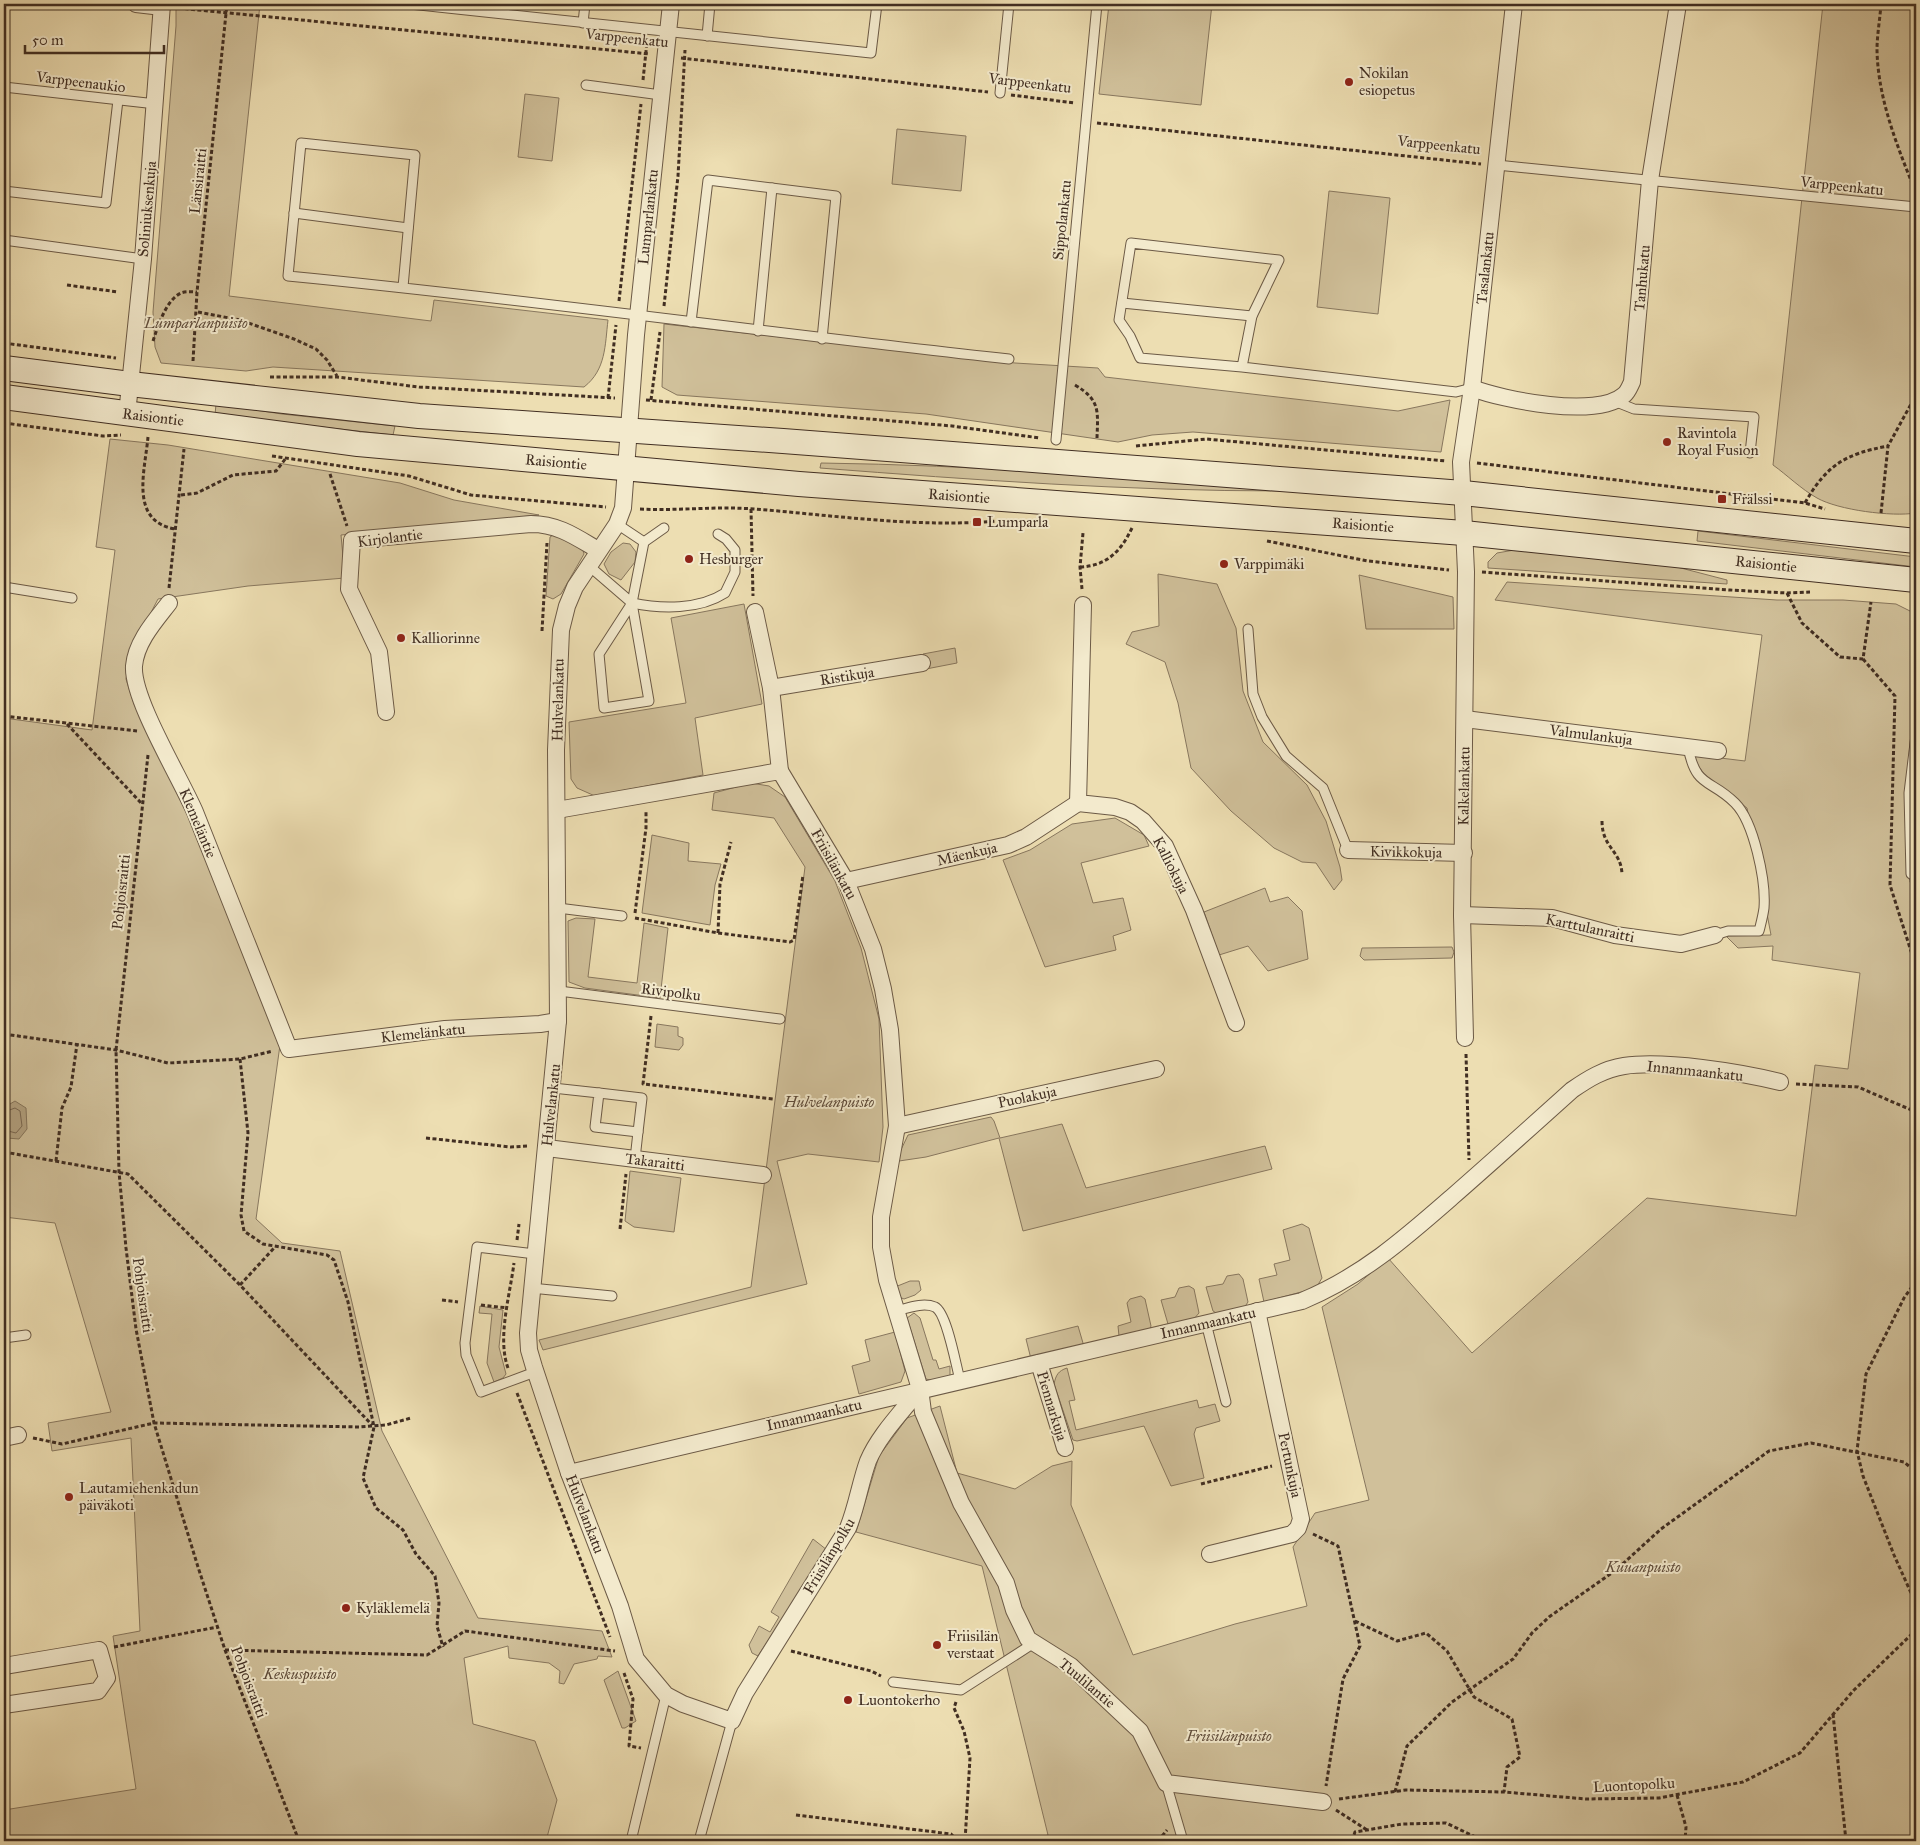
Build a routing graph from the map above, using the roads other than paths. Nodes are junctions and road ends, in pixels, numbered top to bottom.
1 (136, 4) edge
2 (410, 4) edge
3 (585, 4) edge
4 (671, 4) edge
5 (710, 4) edge
6 (877, 4) edge
7 (1009, 4) edge
8 (1097, 4) edge
9 (1514, 4) edge
10 (1678, 4) edge
11 (162, 5) edge
12 (449, 6) edge
13 (583, 23) junction
14 (668, 32) junction
15 (707, 36) junction
16 (586, 85) dead end
17 (4, 86) edge
18 (1000, 93) road end
19 (661, 95) junction
20 (118, 100) junction
21 (156, 104) junction
22 (1497, 165) junction
23 (1650, 180) junction
24 (772, 188) junction
25 (4, 191) edge
26 (1916, 207) edge
27 (294, 213) junction
28 (408, 228) junction
29 (4, 240) edge
30 (143, 259) junction
31 (403, 287) junction
32 (1122, 303) junction
33 (638, 316) junction
34 (1252, 316) junction
35 (691, 322) junction
36 (758, 330) junction
37 (822, 339) junction
38 (1009, 359) dead end
39 (1242, 367) junction
40 (4, 368) edge
41 (130, 384) junction
42 (1472, 388) junction
43 (4, 397) edge
44 (1614, 401) junction
45 (128, 424) junction
46 (628, 430) junction
47 (1056, 440) road end
48 (1750, 453) dead end
49 (626, 468) junction
50 (1463, 493) junction
51 (617, 524) junction
52 (664, 528) dead end
53 (1464, 533) junction
54 (718, 534) dead end
55 (1916, 541) edge
56 (644, 542) junction
57 (598, 550) junction
58 (588, 565) junction
59 (1916, 580) edge
60 (4, 587) edge
61 (72, 598) dead end
62 (169, 603) road end
63 (632, 603) junction
64 (1083, 605) road end
65 (756, 612) road end
66 (1248, 629) dead end
67 (922, 664) dead end
68 (772, 688) junction
69 (386, 712) dead end
70 (1465, 720) junction
71 (1916, 735) edge
72 (1688, 747) junction
73 (1718, 751) dead end
74 (780, 771) junction
75 (1078, 803) junction
76 (556, 810) junction
77 (1348, 850) joint
78 (1464, 853) junction
79 (1916, 877) edge
80 (846, 880) junction
81 (558, 908) junction
82 (1462, 915) junction
83 (622, 916) road end
84 (1715, 935) joint
85 (559, 991) junction
86 (780, 1019) dead end
87 (558, 1020) junction
88 (1236, 1023) dead end
89 (1465, 1038) road end
90 (289, 1049) joint
91 (1156, 1069) dead end
92 (1780, 1082) road end
93 (553, 1088) junction
94 (599, 1093) junction
95 (897, 1126) junction
96 (638, 1132) junction
97 (547, 1148) junction
98 (632, 1159) junction
99 (763, 1175) dead end
100 (535, 1254) junction
101 (531, 1288) junction
102 (612, 1296) dead end
103 (896, 1311) junction
104 (1257, 1311) junction
105 (1206, 1323) junction
106 (26, 1335) dead end
107 (4, 1338) edge
108 (1039, 1363) junction
109 (535, 1372) junction
110 (960, 1380) junction
111 (920, 1389) junction
112 (1226, 1402) dead end
113 (1065, 1448) dead end
114 (569, 1473) junction
115 (1210, 1554) dead end
116 (1034, 1643) junction
117 (4, 1666) edge
118 (892, 1682) road end
119 (666, 1695) junction
120 (4, 1705) edge
121 (732, 1721) junction
122 (1166, 1783) junction
123 (1323, 1802) road end
124 (631, 1841) edge
125 (699, 1841) edge
126 (1184, 1841) edge

1 - 11 street
2 - 12 lane
3 - 13 lane
4 - 14 street, Lumparlankatu
5 - 15 lane
6 - 15 lane
7 - 18 lane
8 - 47 lane, Sippolankatu
9 - 22 street, Tasalankatu
10 - 23 street, Tanhukatu
11 - 21 street, Soliniuksenkuja
12 - 13 lane
13 - 14 lane
14 - 15 lane
14 - 19 street, Lumparlankatu
16 - 19 lane
17 - 20 lane, Varppeenaukio
19 - 33 street, Lumparlankatu
20 - 21 lane, Varppeenaukio
20 - 25 lane
21 - 30 street, Soliniuksenkuja
22 - 23 lane, Varppeenkatu
22 - 42 street, Tasalankatu
23 - 26 lane, Varppeenkatu
23 - 44 street, Tanhukatu
24 - 35 lane
24 - 36 lane
24 - 37 lane
27 - 28 lane
27 - 28 lane
27 - 31 lane
28 - 31 lane
29 - 30 lane
30 - 41 street, Soliniuksenkuja
31 - 33 lane
32 - 34 lane
32 - 34 lane
32 - 39 lane
33 - 35 lane
33 - 46 street, Lumparlankatu
34 - 39 lane
35 - 36 lane
36 - 37 lane
37 - 38 lane
39 - 42 lane
40 - 41 main road, Raisiontie
41 - 45 street, Soliniuksenkuja
41 - 46 main road, Raisiontie
42 - 44 street
42 - 50 street, Tasalankatu
43 - 45 main road, Raisiontie
44 - 48 lane
45 - 49 main road, Raisiontie
46 - 49 street, Hulvelankatu
46 - 50 main road, Raisiontie
49 - 51 street, Hulvelankatu
49 - 53 main road, Raisiontie
50 - 53 street, Tasalankatu
50 - 55 main road, Raisiontie
51 - 56 lane
51 - 57 street, Hulvelankatu
52 - 56 lane
53 - 59 main road, Raisiontie
53 - 70 street, Kalkelankatu
54 - 63 lane
56 - 63 lane
57 - 58 street, Hulvelankatu
57 - 69 street, Kirjolantie
58 - 63 lane
58 - 76 street, Hulvelankatu
60 - 61 lane
62 - 90 street, Klemeläntie
63 - 63 lane
64 - 75 street
65 - 68 street
66 - 77 lane
67 - 68 street, Ristikuja
68 - 74 street
70 - 72 street, Valmulankuja
70 - 78 street, Kalkelankatu
71 - 79 lane
72 - 73 street, Valmulankuja
72 - 84 lane
74 - 76 street
74 - 80 street, Friisilänkatu
75 - 80 street, Mäenkuja
75 - 88 street, Kalliokuja
76 - 81 street, Hulvelankatu
77 - 78 street, Kivikkokuja
78 - 82 street, Kalkelankatu
80 - 95 street, Friisilänkatu
81 - 83 lane
81 - 85 street, Hulvelankatu
82 - 84 street, Karttulanraitti
82 - 89 street, Kalkelankatu
85 - 86 lane, Rivipolku
85 - 87 street, Hulvelankatu
87 - 90 street, Klemelänkatu
87 - 93 street, Hulvelankatu
91 - 95 street, Puolakuja
92 - 104 street, Innanmaankatu
93 - 94 lane
93 - 97 street, Hulvelankatu
94 - 96 lane
94 - 96 lane
95 - 103 street, Friisilänkatu
96 - 98 lane
97 - 98 street, Takaraitti
97 - 100 street, Hulvelankatu
98 - 99 street, Takaraitti
100 - 101 street, Hulvelankatu
100 - 109 lane
101 - 102 lane
101 - 109 street, Hulvelankatu
103 - 110 lane
103 - 111 street, Tuulilantie
104 - 105 street, Innanmaankatu
104 - 115 street, Pertunkuja
105 - 108 street, Innanmaankatu
105 - 112 lane
106 - 107 lane
108 - 110 street, Innanmaankatu
108 - 113 street, Piennarkuja
109 - 114 street, Hulvelankatu
110 - 111 street, Innanmaankatu
111 - 114 street, Innanmaankatu
111 - 116 street, Tuulilantie
111 - 121 street, Friisilänpolku
114 - 119 street, Hulvelankatu
116 - 118 lane
116 - 122 street, Tuulilantie
117 - 120 street
119 - 121 street, Hulvelankatu
119 - 124 lane
121 - 125 lane
122 - 123 street
122 - 126 lane

